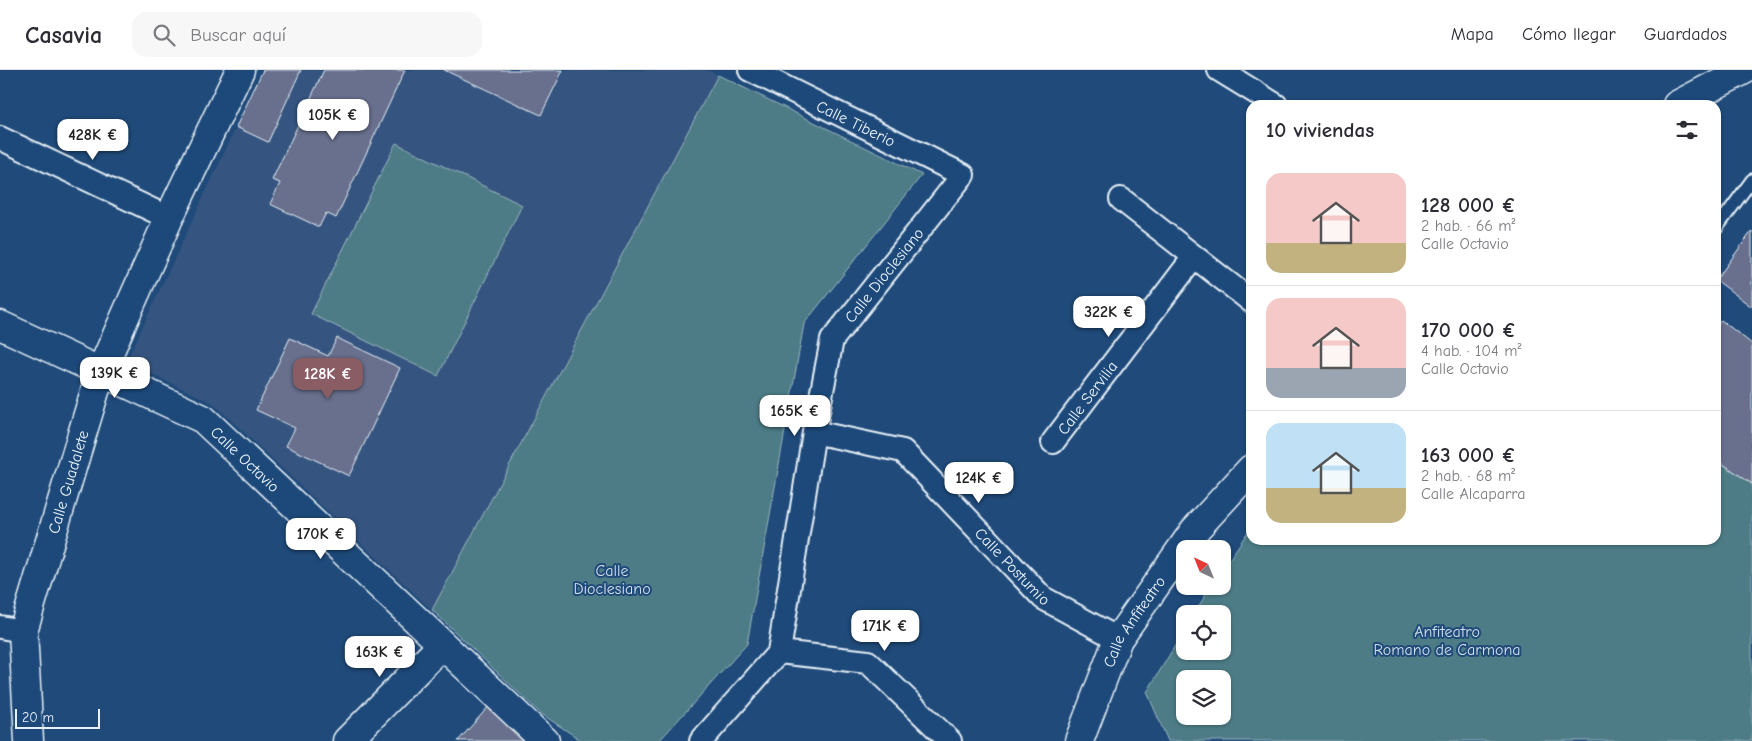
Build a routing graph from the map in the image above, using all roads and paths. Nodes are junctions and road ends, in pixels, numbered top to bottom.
1 (240, 70) edge
2 (750, 70) edge
3 (1219, 70) edge
4 (1744, 70) edge
5 (1268, 100) edge
6 (1686, 100) edge
7 (0, 138) edge
8 (963, 175) joint
9 (1752, 180) edge
10 (1121, 199) dead end
11 (169, 218) junction
12 (1721, 222) edge
13 (1194, 257) junction
14 (1246, 297) edge
15 (0, 325) edge
16 (101, 371) junction
17 (814, 432) junction
18 (1053, 442) dead end
19 (1246, 474) edge
20 (11, 629) edge
21 (1118, 639) junction
22 (442, 645) junction
23 (779, 652) junction
24 (29, 741) edge
25 (347, 741) edge
26 (546, 741) edge
27 (701, 741) edge
28 (950, 741) edge
29 (1079, 741) edge

1 - 11 street, Calle Guadalete
2 - 8 street, Calle Tiberio
3 - 5 street
4 - 6 street
7 - 11 street
8 - 17 street, Calle Dioclesiano
9 - 12 lane
10 - 13 street
11 - 16 street, Calle Guadalete
13 - 14 street
13 - 18 street, Calle Servilia
15 - 16 street, Calle Octavio
16 - 20 street, Calle Guadalete
16 - 22 street, Calle Octavio
17 - 21 street, Calle Postumio
17 - 23 street, Calle Dioclesiano
19 - 21 street, Calle Anfiteatro
20 - 24 street, Calle Guadalete
21 - 29 street, Calle Anfiteatro
22 - 25 street
22 - 26 street, Calle Octavio
23 - 27 street
23 - 28 street

